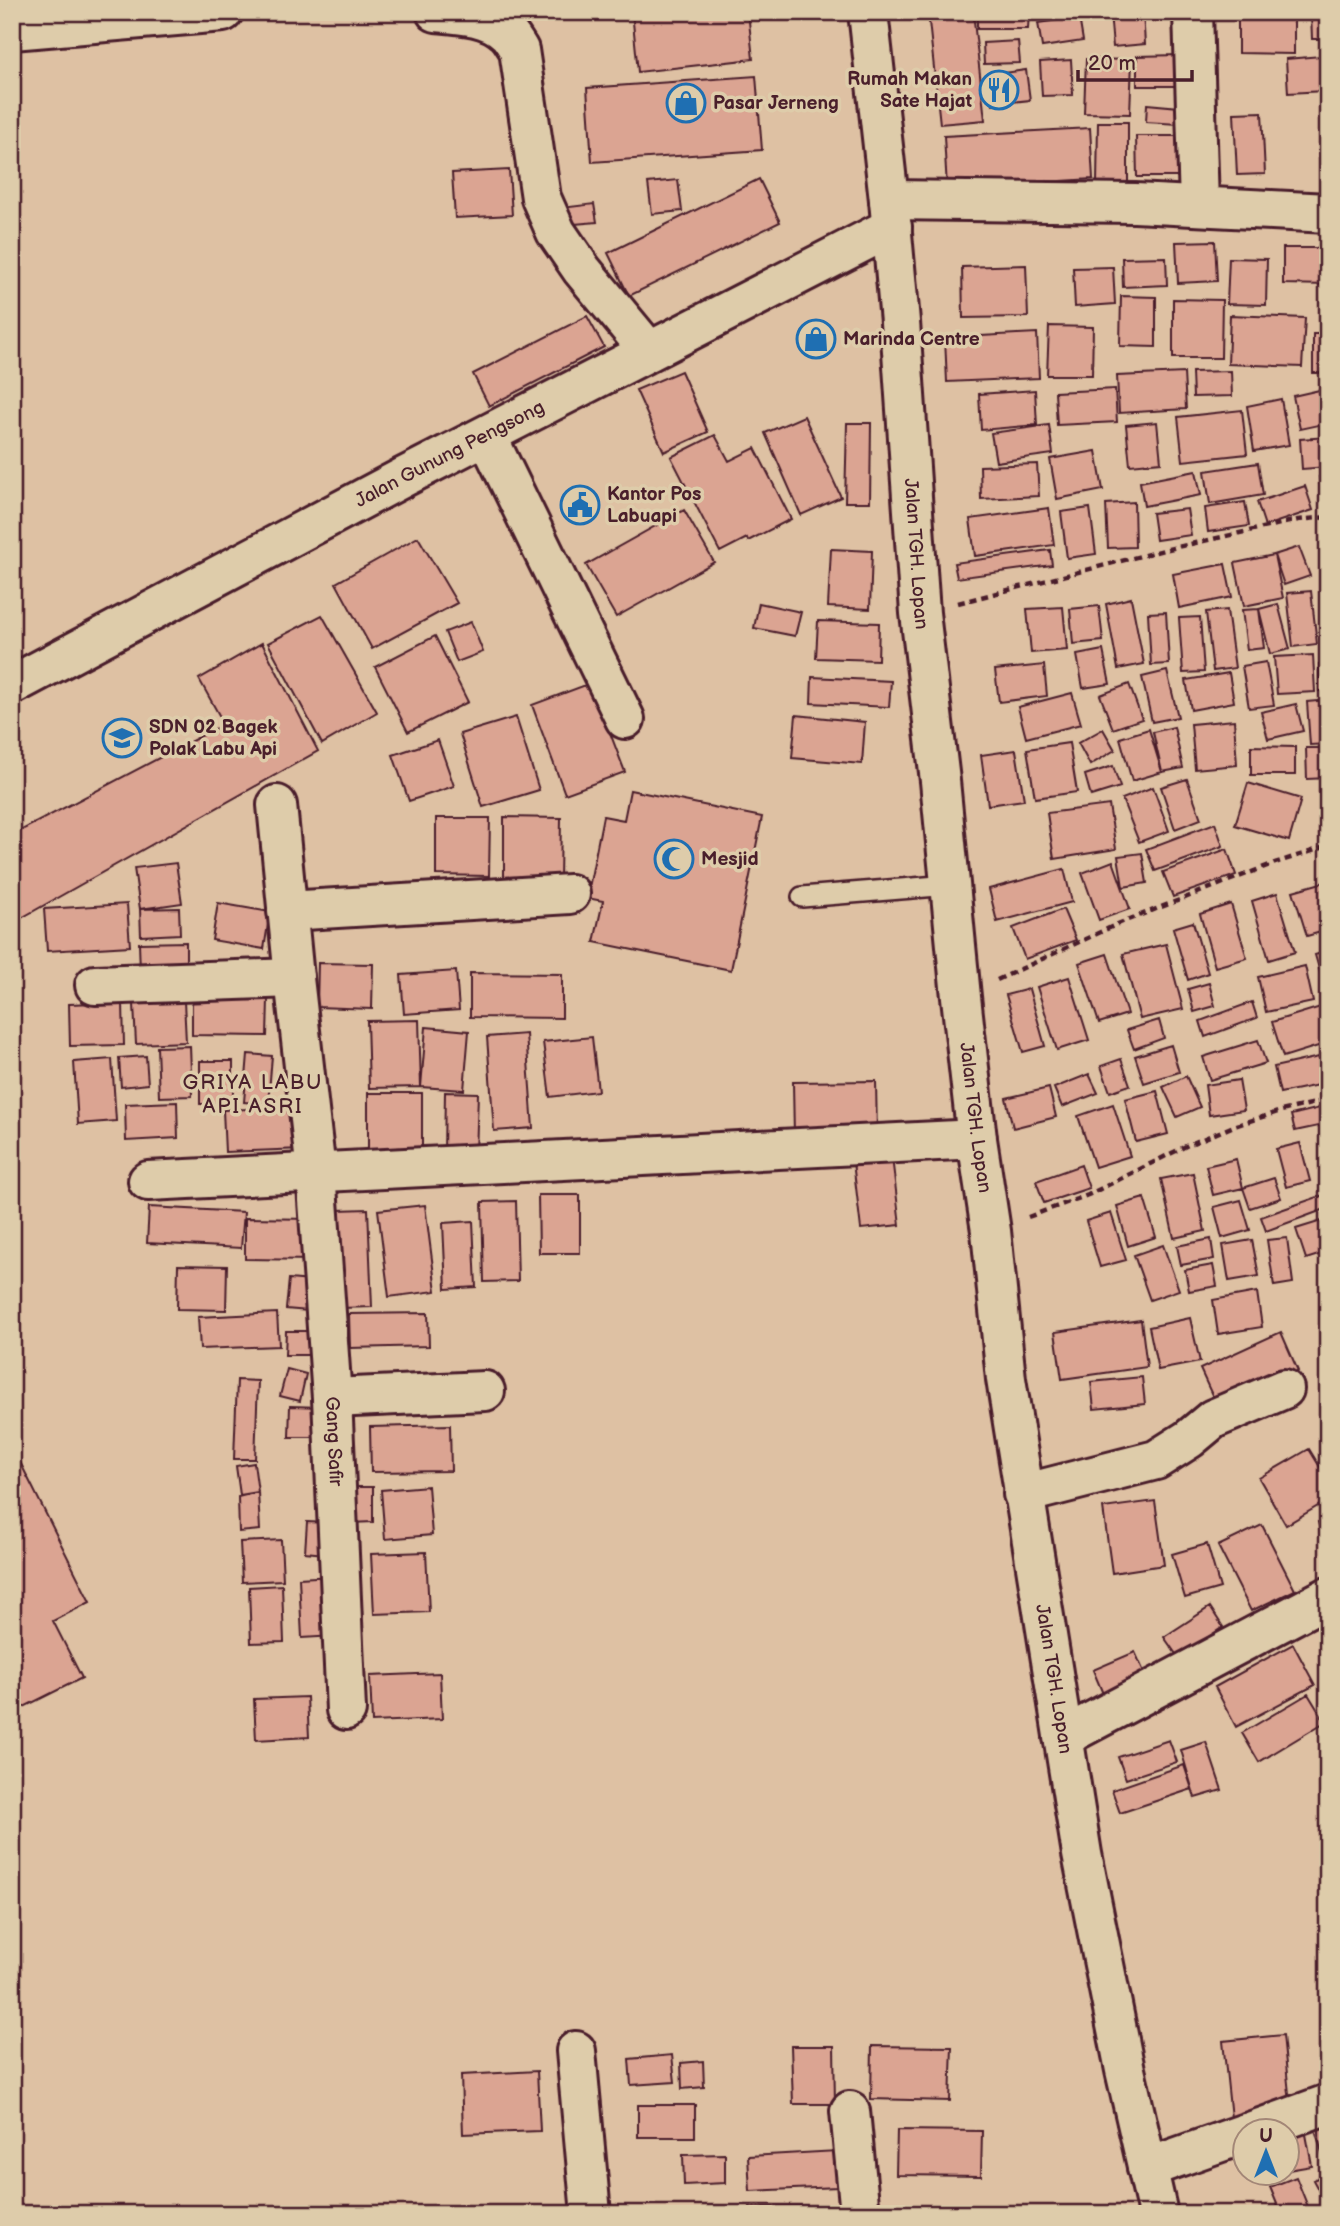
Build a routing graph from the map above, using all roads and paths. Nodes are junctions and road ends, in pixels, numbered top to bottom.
1 (223, 12) edge
2 (436, 12) edge
3 (868, 12) edge
4 (1193, 12) edge
5 (12, 30) edge
6 (1199, 205) junction
7 (1328, 213) edge
8 (891, 214) junction
9 (649, 351) junction
10 (487, 436) junction
11 (1328, 517) edge
12 (920, 613) junction
13 (12, 685) edge
14 (625, 719) dead end
15 (277, 805) dead end
16 (1328, 846) edge
17 (950, 886) junction
18 (570, 894) dead end
19 (802, 897) dead end
20 (287, 911) junction
21 (294, 978) junction
22 (95, 985) dead end
23 (961, 997) junction
24 (1328, 1100) edge
25 (978, 1139) junction
26 (316, 1172) junction
27 (148, 1181) dead end
28 (991, 1231) junction
29 (1284, 1389) dead end
30 (485, 1391) dead end
31 (332, 1398) junction
32 (1023, 1494) junction
33 (1328, 1597) edge
34 (346, 1710) dead end
35 (1063, 1737) junction
36 (576, 2051) dead end
37 (1328, 2104) edge
38 (850, 2111) dead end
39 (1288, 2118) edge
40 (1232, 2138) edge
41 (1147, 2168) junction
42 (591, 2214) edge
43 (860, 2214) edge
44 (1158, 2214) edge

1 - 5 main road
2 - 9 main road
3 - 8 main road, Jalan TGH. Lopan
4 - 6 main road
6 - 7 main road
6 - 8 main road
8 - 9 main road, Jalan Gunung Pengsong
8 - 12 main road, Jalan TGH. Lopan
9 - 10 main road, Jalan Gunung Pengsong
10 - 13 main road, Jalan Gunung Pengsong
10 - 14 main road
11 - 12 path
12 - 17 main road, Jalan TGH. Lopan
15 - 20 main road, Gang Safir
16 - 23 path
17 - 19 lane
17 - 23 main road, Jalan TGH. Lopan
18 - 20 main road
20 - 21 main road, Gang Safir
21 - 22 main road
21 - 26 main road, Gang Safir
23 - 25 main road, Jalan TGH. Lopan
24 - 28 path
25 - 26 main road
25 - 28 main road, Jalan TGH. Lopan
26 - 27 main road
26 - 31 main road, Gang Safir
28 - 32 main road, Jalan TGH. Lopan
29 - 32 main road
30 - 31 main road
31 - 34 main road, Gang Safir
32 - 35 main road, Jalan TGH. Lopan
33 - 35 main road
35 - 41 main road, Jalan TGH. Lopan
36 - 42 main road
37 - 39 main road
38 - 43 main road
40 - 41 main road
41 - 44 main road, Jalan TGH. Lopan

